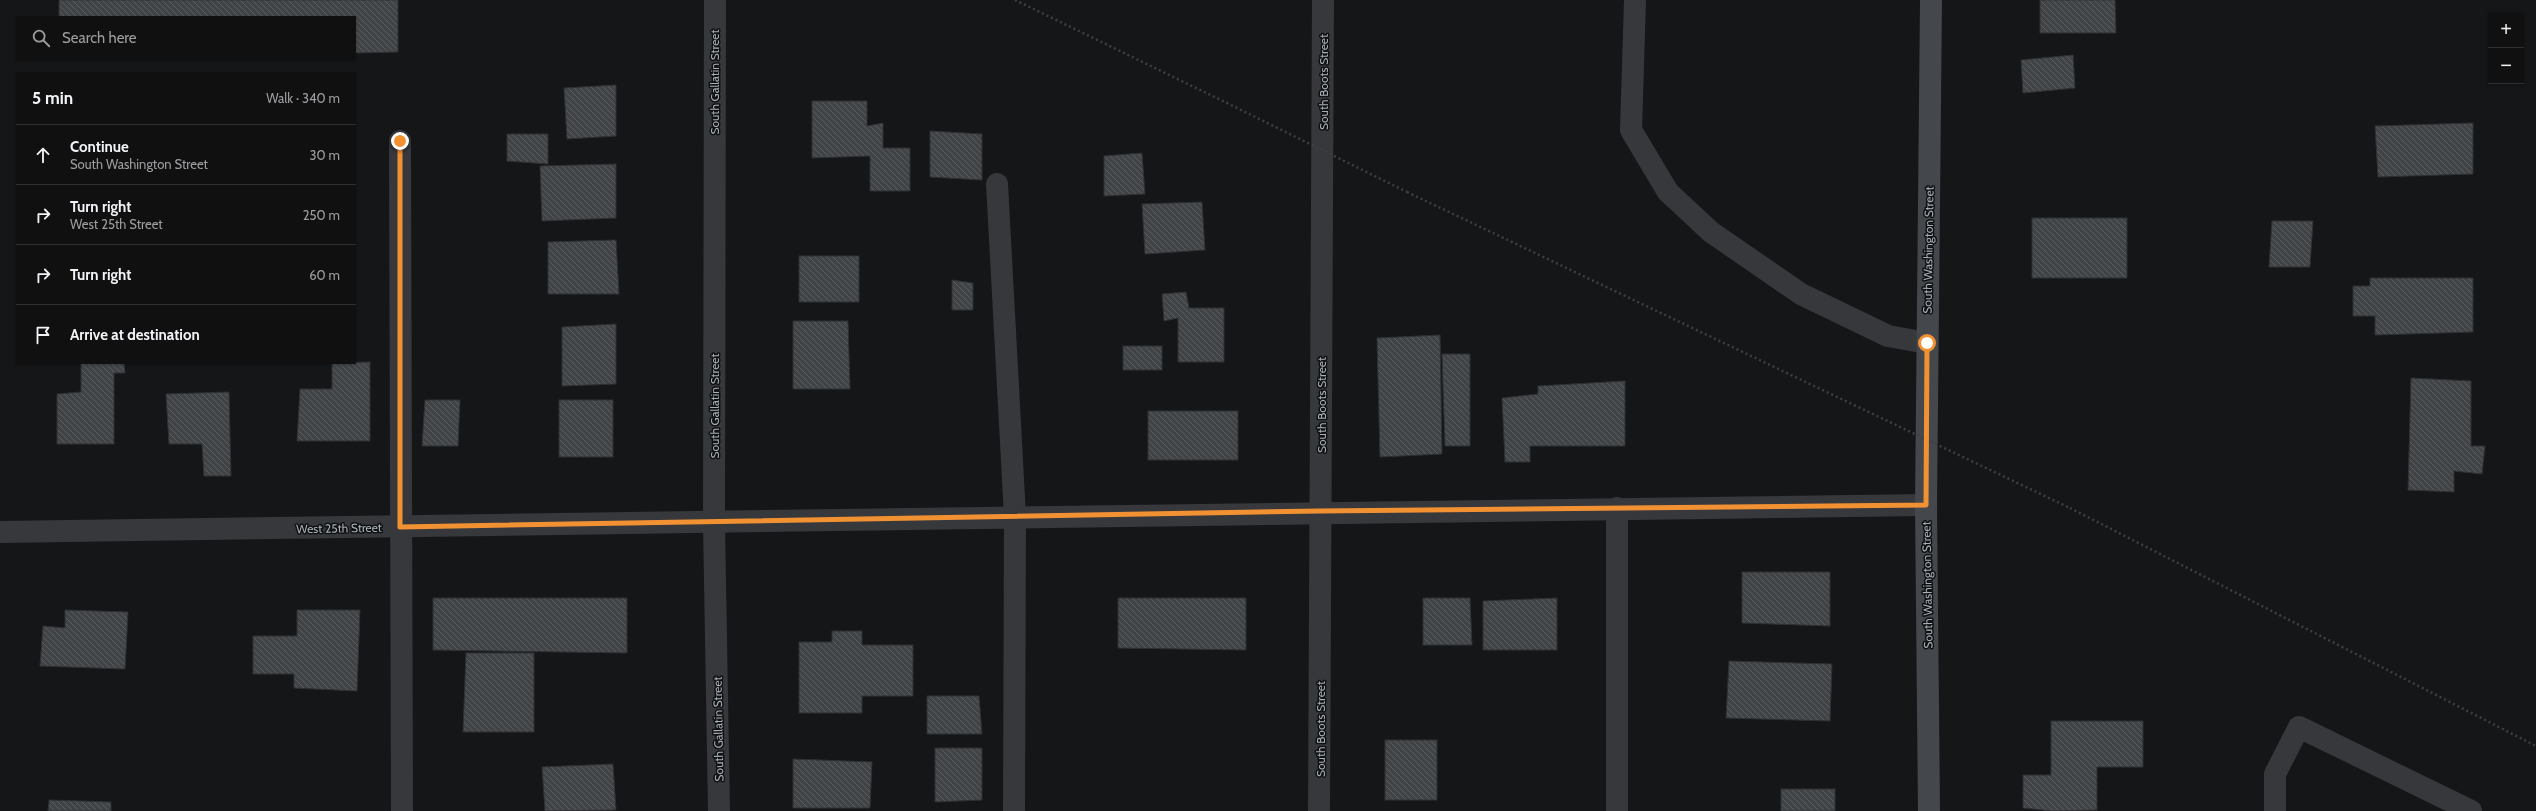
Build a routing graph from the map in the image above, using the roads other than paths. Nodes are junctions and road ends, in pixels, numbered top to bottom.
1 (714, 0) edge
2 (1323, 0) edge
3 (1635, 0) edge
4 (1931, 0) edge
5 (400, 141) dead end
6 (997, 184) dead end
7 (1927, 343) junction
8 (1926, 505) junction
9 (1617, 508) junction
10 (1320, 511) junction
11 (1015, 516) junction
12 (714, 523) junction
13 (400, 527) junction
14 (0, 532) edge
15 (402, 811) edge
16 (719, 811) edge
17 (1014, 811) edge
18 (1319, 811) edge
19 (1617, 811) edge
20 (1930, 811) edge
21 (2275, 811) edge
22 (2471, 811) edge

1 - 12 street, South Gallatin Street
2 - 10 street, South Boots Street
3 - 7 street
4 - 7 main road, South Washington Street
5 - 13 street
6 - 11 street
7 - 8 main road, South Washington Street
8 - 9 street, West 25th Street
8 - 20 main road, South Washington Street
9 - 10 street, West 25th Street
9 - 19 street
10 - 11 street, West 25th Street
10 - 18 street, South Boots Street
11 - 12 street, West 25th Street
11 - 17 street
12 - 13 street, West 25th Street
12 - 16 street, South Gallatin Street
13 - 14 street, West 25th Street
13 - 15 street
21 - 22 street

